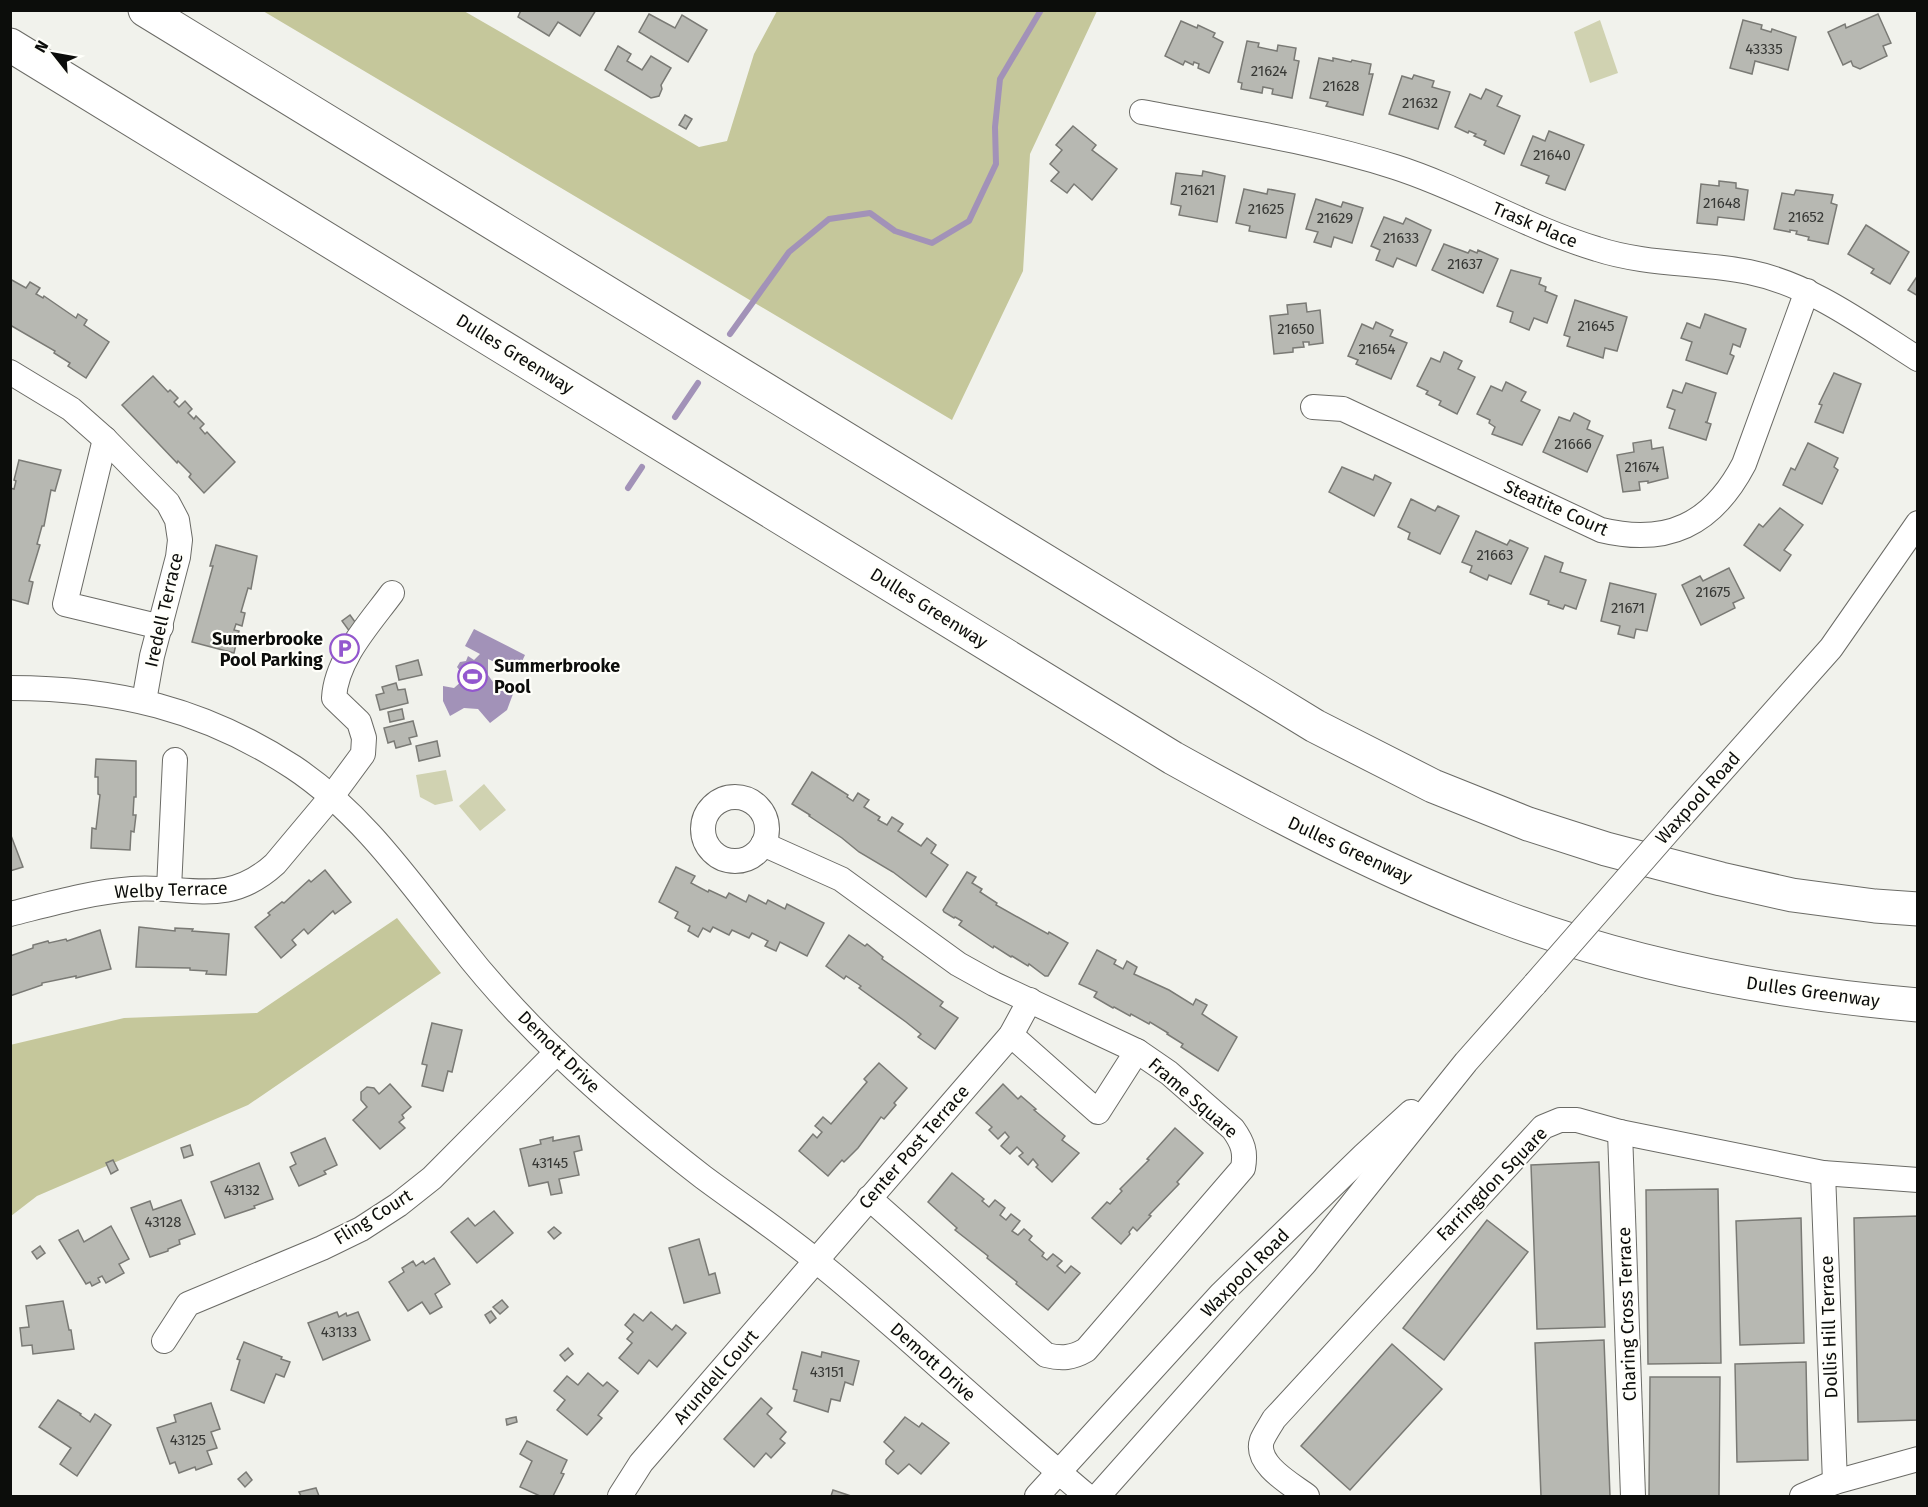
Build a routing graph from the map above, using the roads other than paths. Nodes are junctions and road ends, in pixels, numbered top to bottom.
1 (145, 10) edge
2 (10, 45) edge
3 (1142, 112) dead end
4 (1807, 291) junction
5 (1917, 359) edge
6 (10, 372) edge
7 (1313, 408) dead end
8 (105, 439) junction
9 (1917, 523) edge
10 (392, 593) dead end
11 (161, 627) junction
12 (10, 688) edge
13 (144, 701) junction
14 (175, 760) dead end
15 (332, 796) junction
16 (763, 844) dead end
17 (169, 889) junction
18 (1917, 909) edge
19 (10, 914) edge
20 (1030, 1000) junction
21 (1917, 1005) edge
22 (1011, 1035) junction
23 (1137, 1051) junction
24 (557, 1052) junction
25 (1466, 1062) junction
26 (1620, 1132) junction
27 (1823, 1173) junction
28 (1917, 1180) edge
29 (869, 1198) junction
30 (816, 1260) junction
31 (164, 1341) dead end
32 (1917, 1459) edge
33 (1059, 1473) junction
34 (1835, 1482) junction
35 (620, 1497) edge
36 (1037, 1497) edge
37 (1087, 1497) edge
38 (1098, 1497) edge
39 (1307, 1497) edge
40 (1633, 1497) edge
41 (1802, 1497) edge

1 - 18 highway
2 - 21 highway, Dulles Greenway
3 - 4 street, Trask Place
4 - 5 street, Trask Place
4 - 7 street, Steatite Court
6 - 8 street, Iredell Terrace
8 - 11 street, Iredell Terrace
8 - 11 street
9 - 25 street, Waxpool Road, bridge
10 - 15 street, Welby Terrace
11 - 13 street, Iredell Terrace
12 - 13 street, Demott Drive
13 - 15 street, Demott Drive
14 - 17 street
15 - 17 street, Welby Terrace
15 - 24 street, Demott Drive
16 - 20 street, Frame Square
17 - 19 street, Welby Terrace
20 - 22 street, Center Post Terrace
20 - 23 street, Frame Square
22 - 23 street
22 - 29 street, Center Post Terrace
23 - 29 street, Frame Square
24 - 30 street, Demott Drive
24 - 31 street, Fling Court
25 - 33 street, Waxpool Road
25 - 38 street, Waxpool Road
26 - 27 street, Farringdon Square
26 - 39 street, Farringdon Square
26 - 40 street, Charing Cross Terrace
27 - 28 street, Farringdon Square
27 - 34 street, Dollis Hill Terrace
29 - 30 street, Center Post Terrace
30 - 33 street, Demott Drive
30 - 35 street, Arundell Court
32 - 34 street
33 - 36 street, Waxpool Road
33 - 37 street, Demott Drive
34 - 41 street

